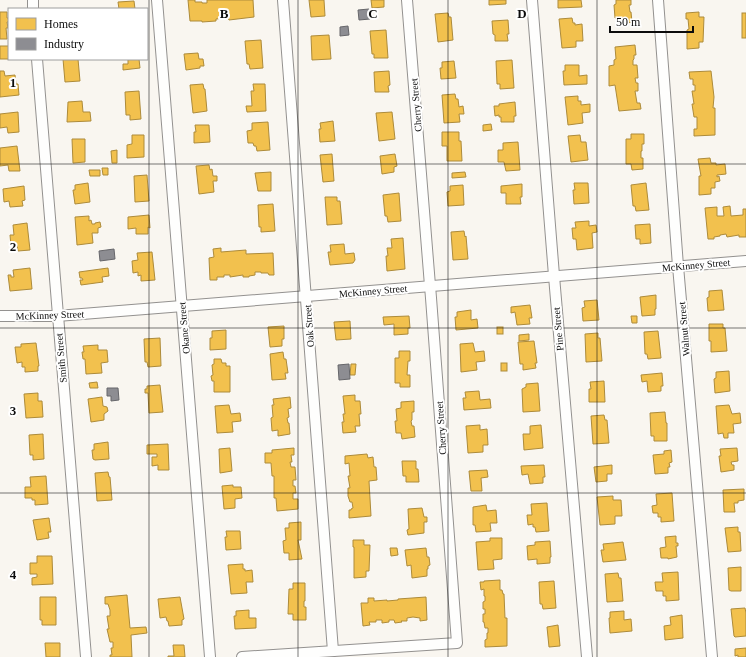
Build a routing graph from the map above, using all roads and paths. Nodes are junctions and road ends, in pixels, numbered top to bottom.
1 (157, 0) edge
2 (283, 0) edge
3 (407, 0) edge
4 (532, 0) edge
5 (658, 0) edge
6 (37, 60) edge
7 (746, 261) edge
8 (678, 266) junction
9 (554, 277) junction
10 (430, 286) junction
11 (307, 296) junction
12 (182, 306) junction
13 (0, 316) edge
14 (58, 316) junction
15 (333, 651) junction
16 (86, 657) edge
17 (210, 657) edge
18 (242, 657) edge
19 (587, 657) edge
20 (712, 657) edge

1 - 12 street, Okane Street
2 - 11 street, Oak Street
3 - 10 street, Cherry Street
4 - 9 street, Pine Street
5 - 8 street, Walnut Street
6 - 14 street, Smith Street
7 - 8 street, McKinney Street
8 - 9 street, McKinney Street
8 - 20 street, Walnut Street
9 - 10 street, McKinney Street
9 - 19 street, Pine Street
10 - 11 street, McKinney Street
10 - 15 street, Cherry Street
11 - 12 street, McKinney Street
11 - 15 street, Oak Street
12 - 14 street, McKinney Street
12 - 17 street, Okane Street
13 - 14 street, McKinney Street
14 - 16 street, Smith Street
15 - 18 street, Cherry Street

